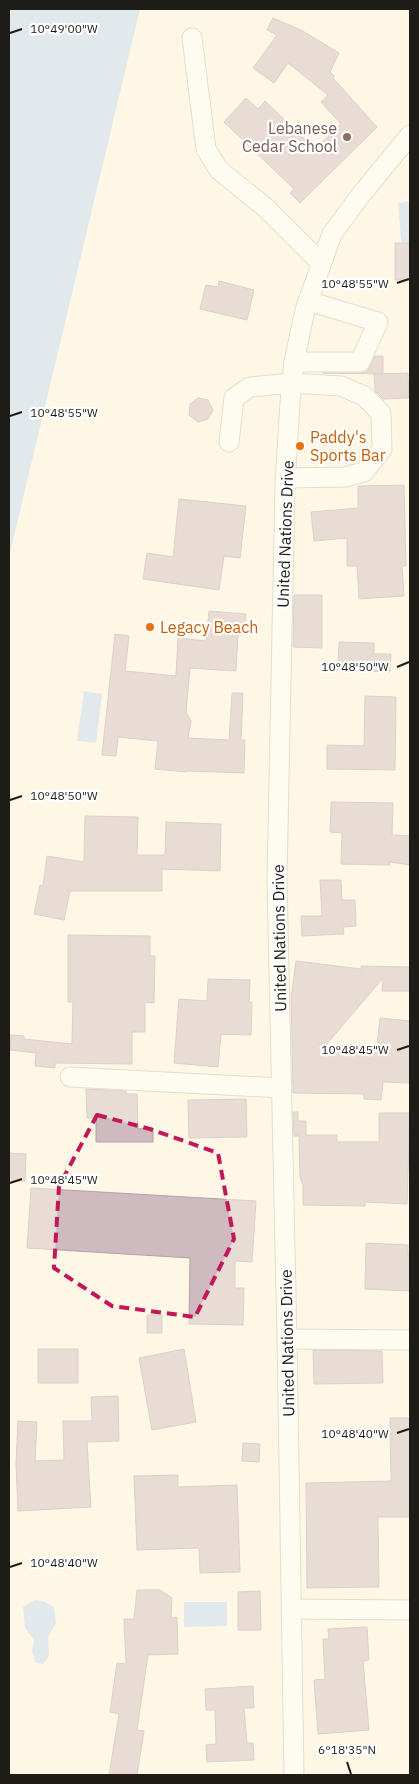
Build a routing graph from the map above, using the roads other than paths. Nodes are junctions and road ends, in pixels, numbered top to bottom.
1 (192, 38) dead end
2 (410, 135) edge
3 (321, 263) junction
4 (308, 301) junction
5 (294, 362) junction
6 (292, 383) junction
7 (229, 442) dead end
8 (286, 478) junction
9 (70, 1077) dead end
10 (282, 1088) junction
11 (287, 1339) junction
12 (410, 1340) edge
13 (291, 1609) junction
14 (410, 1610) edge
15 (294, 1775) edge

1 - 3 street
2 - 3 street, United Nations Drive
3 - 4 street, United Nations Drive
4 - 5 street, United Nations Drive
4 - 5 street
5 - 6 street, United Nations Drive
6 - 7 street
6 - 8 street, United Nations Drive
6 - 8 street
8 - 10 street, United Nations Drive
9 - 10 street
10 - 11 street, United Nations Drive
11 - 12 street
11 - 13 street, United Nations Drive
13 - 14 street
13 - 15 street, United Nations Drive

